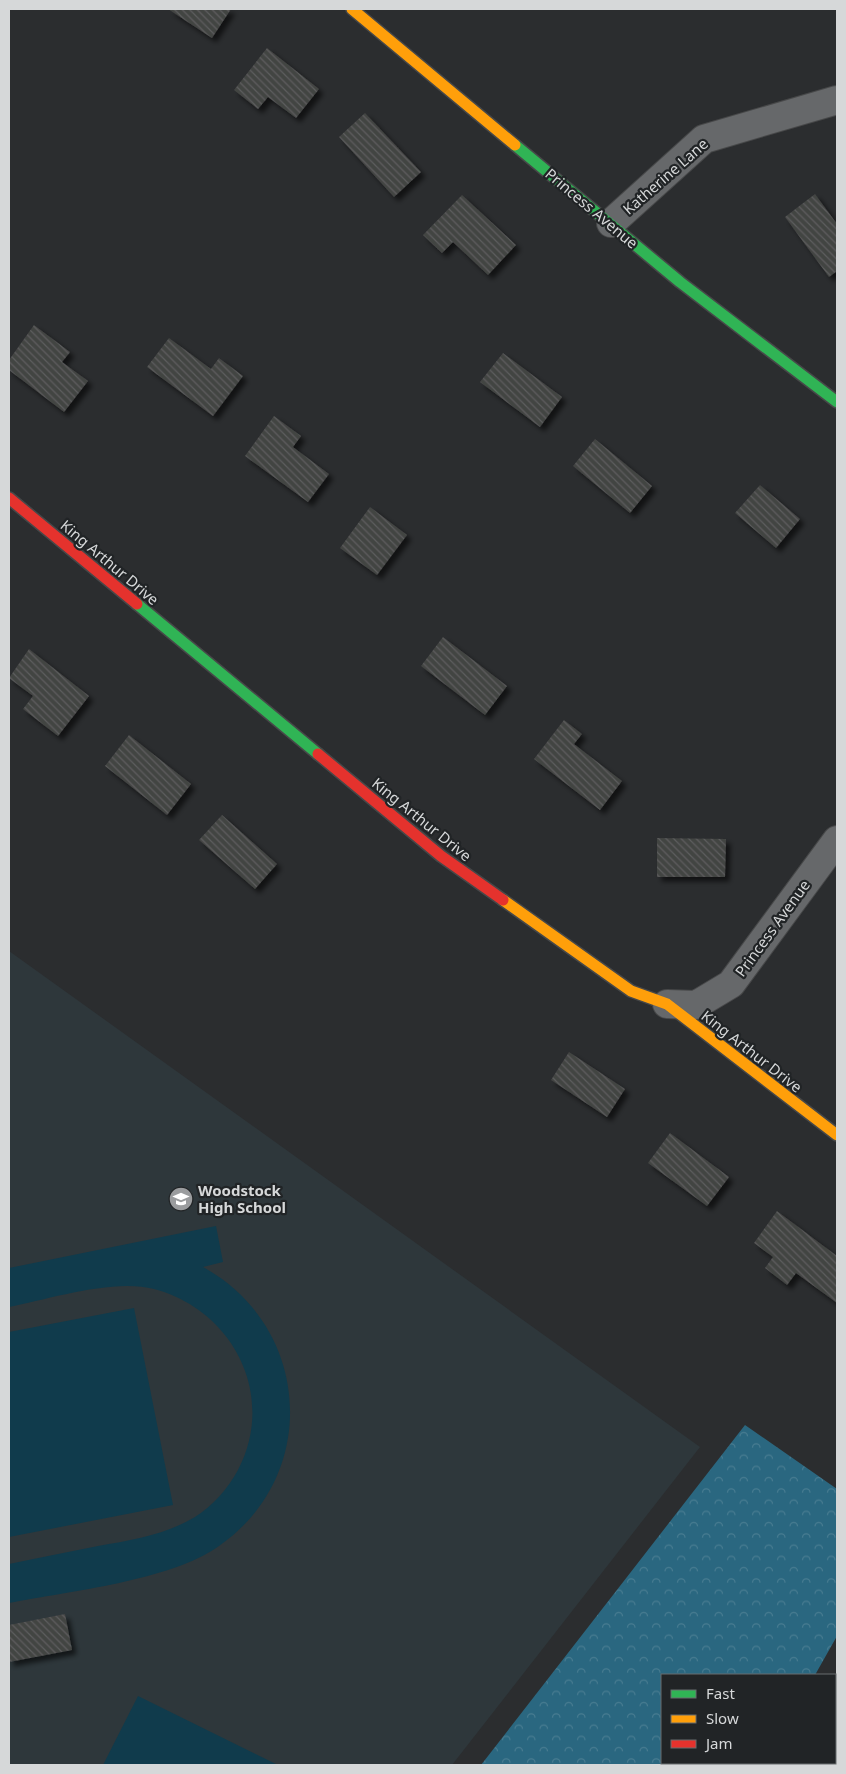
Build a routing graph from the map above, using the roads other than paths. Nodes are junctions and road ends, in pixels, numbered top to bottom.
1 (352, 9) edge
2 (837, 100) edge
3 (610, 223) junction
4 (837, 402) edge
5 (9, 498) edge
6 (837, 840) edge
7 (667, 1004) junction
8 (837, 1135) edge

1 - 3 street, Princess Avenue
2 - 3 street, Katherine Lane
3 - 4 street, Princess Avenue
5 - 7 street, King Arthur Drive
6 - 7 street, Princess Avenue
7 - 8 street, King Arthur Drive

